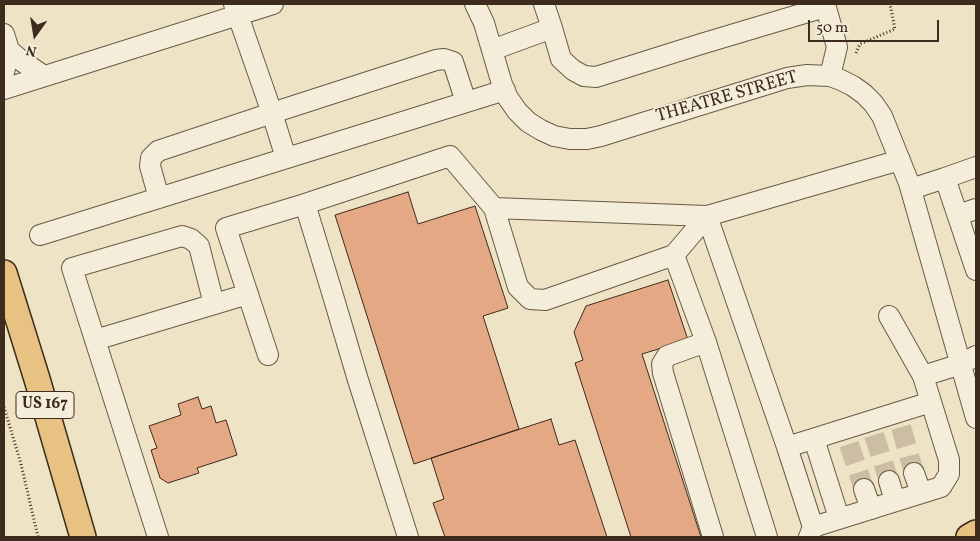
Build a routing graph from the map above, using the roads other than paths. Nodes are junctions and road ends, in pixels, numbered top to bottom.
1 (273, 4) edge
2 (475, 4) edge
3 (544, 4) edge
4 (825, 5) edge
5 (236, 9) edge
6 (552, 28) junction
7 (6, 42) edge
8 (492, 50) junction
9 (4, 72) edge
10 (44, 76) junction
11 (836, 79) junction
12 (4, 89) edge
13 (505, 90) junction
14 (466, 102) junction
15 (272, 113) junction
16 (286, 158) junction
17 (900, 160) junction
18 (976, 167) edge
19 (945, 178) junction
20 (910, 189) junction
21 (159, 198) junction
22 (305, 204) junction
23 (494, 208) junction
24 (967, 212) edge
25 (707, 216) junction
26 (40, 235) dead end
27 (674, 255) junction
28 (976, 270) edge
29 (4, 273) edge
30 (248, 294) junction
31 (214, 304) junction
32 (889, 316) dead end
33 (95, 340) junction
34 (706, 342) junction
35 (268, 355) dead end
36 (968, 360) edge
37 (923, 376) junction
38 (931, 402) junction
39 (976, 418) edge
40 (814, 439) junction
41 (787, 447) junction
42 (914, 473) tunnel mouth
43 (889, 481) tunnel mouth
44 (864, 489) tunnel mouth
45 (921, 493) junction
46 (895, 501) junction
47 (871, 509) junction
48 (839, 518) junction
49 (811, 532) edge
50 (976, 533) edge
51 (83, 537) edge
52 (158, 537) edge
53 (408, 537) edge
54 (713, 537) edge
55 (767, 537) edge
56 (969, 537) edge

1 - 5 street
2 - 8 street, THEATRE STREET
3 - 6 street
4 - 6 street
4 - 11 street
5 - 10 street
5 - 15 street
6 - 8 street
7 - 9 street
7 - 10 street
8 - 13 street, THEATRE STREET
10 - 12 street
11 - 13 street, THEATRE STREET
11 - 17 street, THEATRE STREET
13 - 14 street
14 - 15 street
14 - 16 street
15 - 16 street
15 - 21 street
16 - 21 street
17 - 20 street, THEATRE STREET
17 - 25 street
18 - 19 street
19 - 20 street
19 - 24 street
20 - 36 street, THEATRE STREET
21 - 26 street
22 - 23 street
22 - 30 street
22 - 53 street
23 - 25 street
23 - 27 street
24 - 28 street
25 - 27 street
25 - 41 street
27 - 34 street
29 - 51 main road, US 167
30 - 31 street
30 - 35 street
31 - 33 street
31 - 33 street
32 - 37 street
33 - 52 street
34 - 54 street
34 - 55 street
36 - 37 street
36 - 39 street, THEATRE STREET
37 - 38 street
38 - 40 street
38 - 45 street
40 - 41 street
40 - 48 street
41 - 49 street
42 - 45 street
43 - 46 street
44 - 47 street
45 - 46 street
46 - 47 street
47 - 48 street
48 - 49 street
50 - 56 main road

